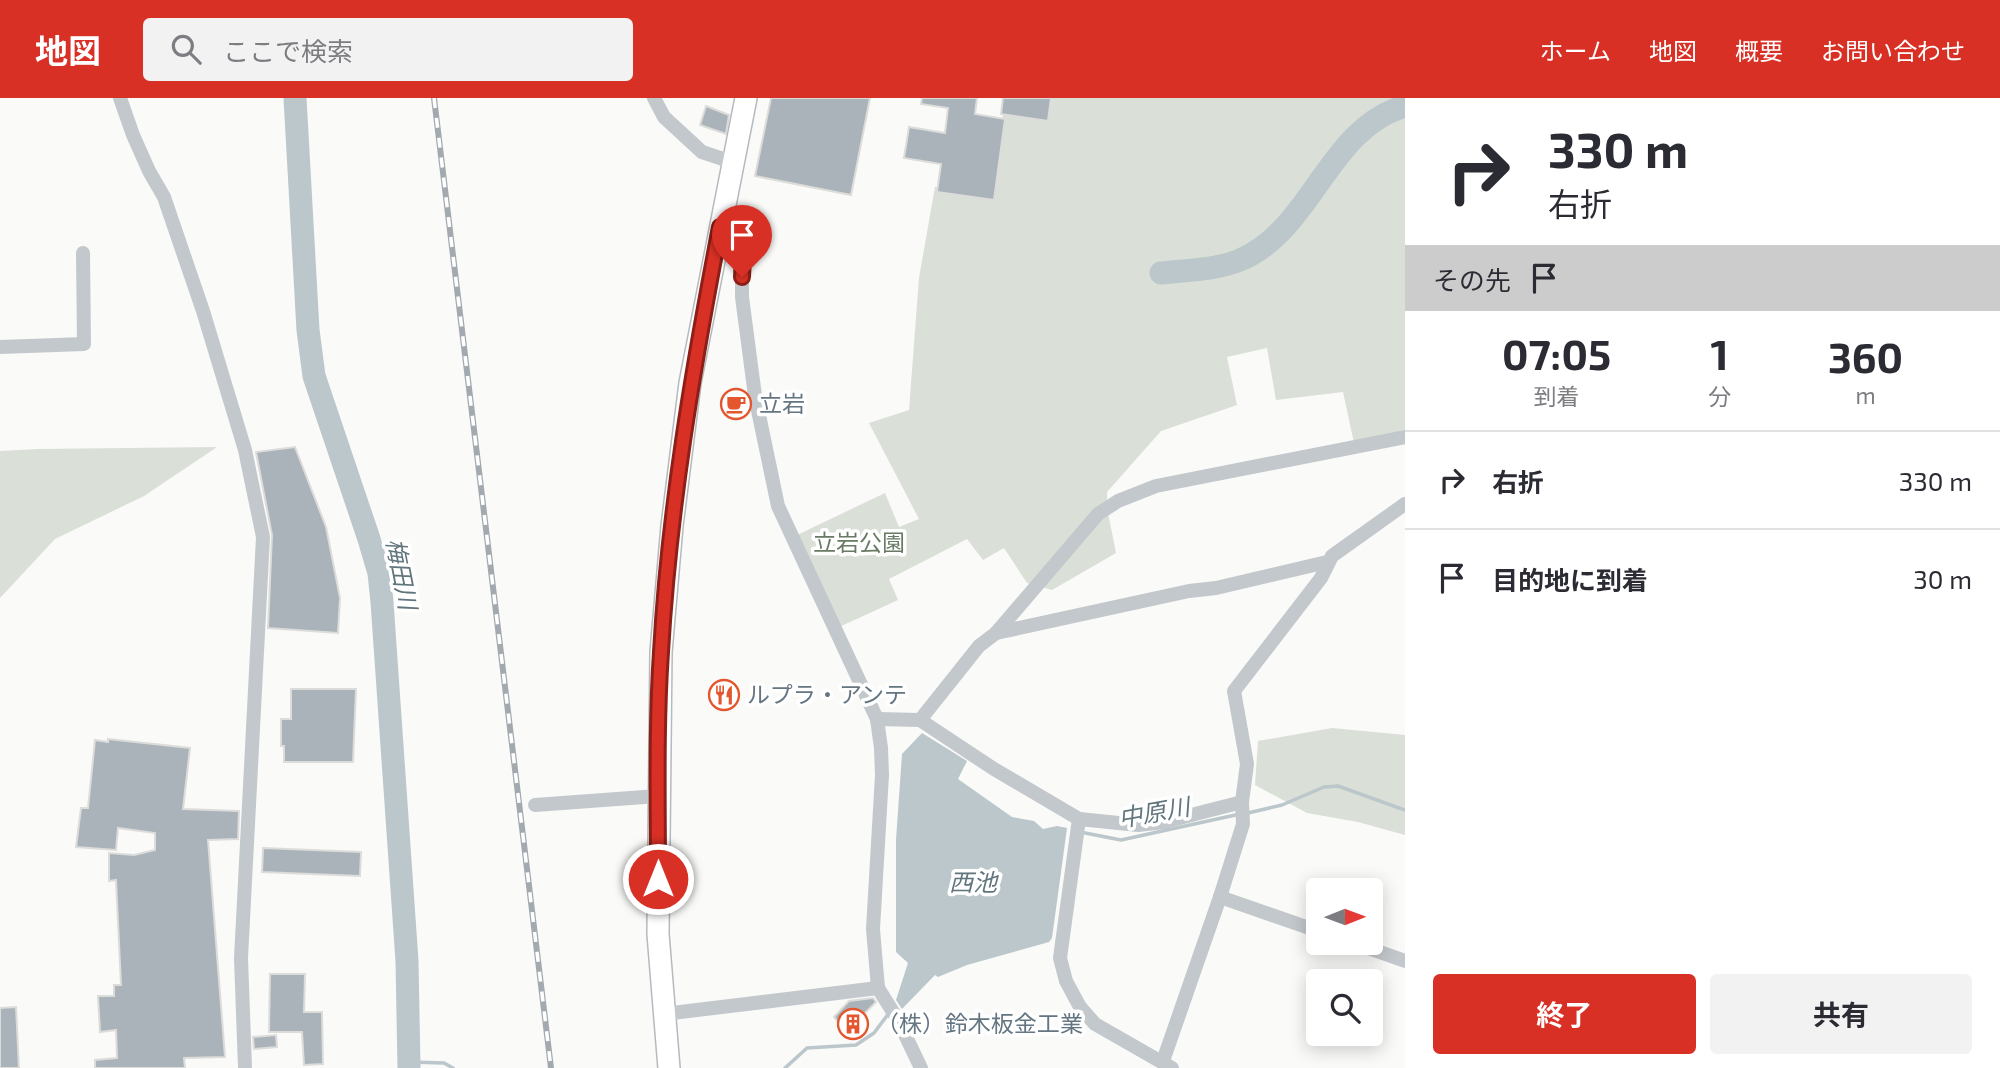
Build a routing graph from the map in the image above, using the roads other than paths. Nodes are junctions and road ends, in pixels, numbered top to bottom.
1 (120, 98) edge
2 (654, 98) edge
3 (746, 98) edge
4 (732, 162) junction
5 (720, 227) junction
6 (83, 253) dead end
7 (0, 347) edge
8 (1405, 437) edge
9 (1405, 504) edge
10 (1327, 562) junction
11 (996, 633) junction
12 (877, 719) junction
13 (920, 720) junction
14 (658, 796) junction
15 (534, 805) dead end
16 (1242, 811) junction
17 (1078, 827) junction
18 (1220, 897) junction
19 (1306, 927) edge
20 (1383, 953) edge
21 (1405, 961) edge
22 (878, 988) junction
23 (664, 1014) junction
24 (1167, 1065) edge
25 (245, 1068) edge
26 (668, 1068) edge
27 (921, 1068) edge

1 - 25 street
2 - 4 street
3 - 4 main road
4 - 5 main road
5 - 12 street
5 - 14 main road
6 - 7 street
8 - 11 street
9 - 10 street
10 - 11 street
10 - 16 street
11 - 13 street
12 - 13 street
12 - 22 street
13 - 17 street
14 - 15 street
14 - 23 main road
16 - 17 street
16 - 18 street
17 - 24 street
18 - 19 street
18 - 24 street
20 - 21 street
22 - 23 street
22 - 27 street
23 - 26 main road

